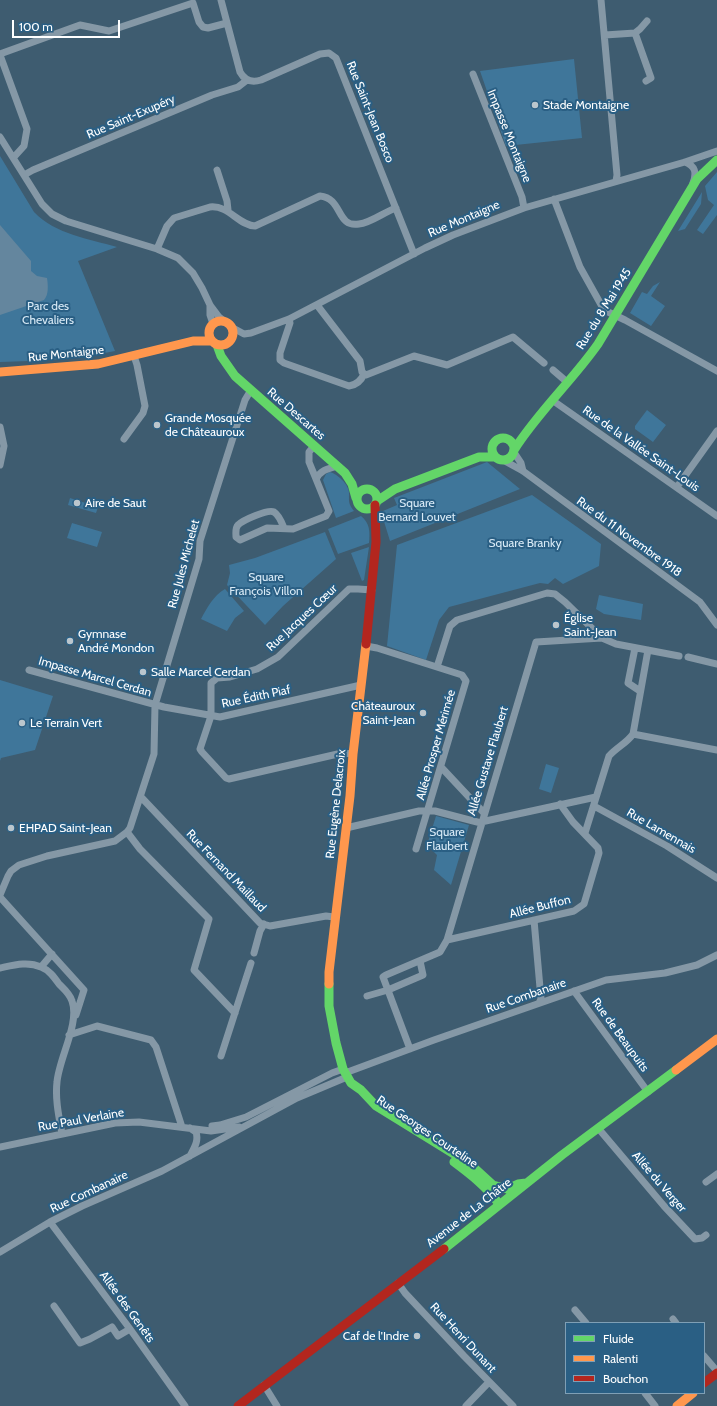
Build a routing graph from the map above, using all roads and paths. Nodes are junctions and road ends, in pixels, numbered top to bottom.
1 (221, 0) edge
2 (602, 0) edge
3 (227, 22) junction
4 (647, 22) dead end
5 (635, 33) junction
6 (605, 35) junction
7 (0, 54) edge
8 (472, 74) dead end
9 (247, 80) junction
10 (646, 81) dead end
11 (0, 137) edge
12 (717, 151) edge
13 (14, 157) junction
14 (717, 160) edge
15 (685, 162) junction
16 (217, 170) dead end
17 (24, 175) junction
18 (616, 181) junction
19 (690, 190) junction
20 (554, 199) junction
21 (396, 208) junction
22 (524, 208) junction
23 (228, 210) junction
24 (158, 249) junction
25 (414, 254) junction
26 (210, 305) junction
27 (317, 305) junction
28 (616, 315) junction
29 (289, 319) junction
30 (224, 321) junction
31 (211, 327) junction
32 (233, 328) junction
33 (193, 341) junction
34 (230, 342) junction
35 (215, 343) junction
36 (134, 356) junction
37 (544, 363) dead end
38 (228, 366) junction
39 (552, 370) dead end
40 (717, 371) edge
41 (0, 372) edge
42 (364, 374) junction
43 (567, 382) junction
44 (251, 390) junction
45 (552, 400) junction
46 (0, 427) edge
47 (526, 431) junction
48 (717, 431) edge
49 (124, 439) dead end
50 (508, 439) junction
51 (314, 446) junction
52 (492, 447) junction
53 (514, 451) junction
54 (479, 457) junction
55 (499, 459) junction
56 (0, 465) edge
57 (337, 466) junction
58 (523, 471) junction
59 (316, 479) junction
60 (350, 479) junction
61 (677, 487) junction
62 (369, 489) junction
63 (395, 489) junction
64 (356, 498) junction
65 (376, 503) junction
66 (365, 509) junction
67 (717, 516) edge
68 (284, 528) junction
69 (376, 531) junction
70 (372, 590) junction
71 (717, 625) edge
72 (602, 638) junction
73 (366, 646) junction
74 (635, 648) junction
75 (648, 650) junction
76 (678, 656) dead end
77 (688, 658) dead end
78 (717, 664) edge
79 (437, 667) junction
80 (29, 670) dead end
81 (361, 685) junction
82 (640, 691) junction
83 (155, 705) junction
84 (211, 716) junction
85 (633, 734) junction
86 (717, 750) edge
87 (353, 754) junction
88 (441, 767) junction
89 (141, 797) junction
90 (596, 797) junction
91 (560, 804) junction
92 (594, 806) junction
93 (428, 810) junction
94 (484, 813) junction
95 (481, 823) junction
96 (346, 828) junction
97 (127, 832) junction
98 (584, 833) junction
99 (416, 849) dead end
100 (717, 878) edge
101 (0, 896) edge
102 (334, 917) junction
103 (534, 920) junction
104 (264, 924) junction
105 (447, 940) junction
106 (254, 953) dead end
107 (52, 954) junction
108 (717, 955) edge
109 (420, 961) junction
110 (251, 963) dead end
111 (41, 967) junction
112 (0, 968) edge
113 (388, 990) junction
114 (574, 991) junction
115 (367, 996) dead end
116 (539, 1003) junction
117 (235, 1013) junction
118 (74, 1021) junction
119 (69, 1035) junction
120 (717, 1039) edge
121 (410, 1049) junction
122 (221, 1056) dead end
123 (345, 1073) junction
124 (357, 1089) junction
125 (648, 1092) junction
126 (247, 1125) junction
127 (186, 1128) junction
128 (598, 1128) junction
129 (62, 1134) junction
130 (0, 1147) edge
131 (190, 1156) junction
132 (717, 1174) edge
133 (706, 1182) dead end
134 (490, 1183) junction
135 (526, 1183) junction
136 (490, 1193) junction
137 (500, 1204) junction
138 (489, 1213) junction
139 (50, 1222) junction
140 (706, 1235) dead end
141 (0, 1252) edge
142 (398, 1283) junction
143 (54, 1306) dead end
144 (575, 1310) dead end
145 (585, 1322) edge
146 (130, 1329) junction
147 (705, 1357) edge
148 (717, 1372) edge
149 (488, 1382) junction
150 (705, 1382) edge
151 (264, 1385) junction
152 (646, 1394) edge
153 (692, 1394) edge
154 (185, 1406) edge
155 (238, 1406) edge
156 (277, 1406) edge
157 (466, 1406) edge
158 (513, 1406) edge
159 (655, 1406) edge
160 (677, 1406) edge

1 - 3 street
2 - 6 street
3 - 7 street
3 - 9 street
4 - 5 street
5 - 6 street
5 - 10 street
6 - 18 street
7 - 13 street
8 - 22 street, Impasse Montaigne
9 - 17 street, Rue Saint-Exupéry
9 - 21 street, Rue Saint-Jean Bosco
11 - 13 street
12 - 15 street, Rue Montaigne
13 - 17 street
14 - 19 street, Rue du 8 Mai 1945
15 - 18 street, Rue Montaigne
15 - 19 street, Rue du 8 Mai 1945
16 - 23 street
17 - 24 street
18 - 20 street, Rue Montaigne
19 - 28 street, Rue du 8 Mai 1945
20 - 22 street, Rue Montaigne
20 - 28 street
21 - 23 street
21 - 25 street, Rue Saint-Jean Bosco
22 - 25 street, Rue Montaigne
23 - 24 street
24 - 26 street
25 - 27 street, Rue Montaigne
26 - 30 street
26 - 31 street
27 - 29 street, Rue Montaigne
27 - 42 street
28 - 40 street
28 - 43 street, Rue du 8 Mai 1945
29 - 32 street, Rue Montaigne
29 - 42 street
30 - 31 street
30 - 32 street
31 - 33 street, Rue Montaigne
31 - 35 street
32 - 34 street
33 - 35 street, Rue Montaigne
33 - 36 street, Rue Montaigne
34 - 35 street
34 - 38 street
35 - 38 street, Rue Descartes
36 - 41 street, Rue Montaigne
36 - 49 street
37 - 42 street
38 - 44 street, Rue Descartes
39 - 43 street
43 - 45 street, Rue du 8 Mai 1945
44 - 51 street, Rue Descartes
44 - 83 street, Rue Jules Michelet
45 - 47 street, Rue du 8 Mai 1945
45 - 61 street, Rue de la Vallée Saint-Louis
46 - 56 street
47 - 50 street, Rue du 8 Mai 1945
47 - 53 street, Rue du 8 Mai 1945
48 - 61 street
50 - 52 street
50 - 53 street
51 - 57 street, Rue Descartes
51 - 59 street
52 - 54 street
52 - 55 street
53 - 55 street
53 - 58 street, Rue du 11 Novembre 1918
54 - 55 street
54 - 63 street
55 - 58 street, Rue du 11 Novembre 1918
57 - 59 street
57 - 60 street, Rue Descartes
58 - 71 street, Rue du 11 Novembre 1918
59 - 68 street
60 - 62 street, Rue Descartes
60 - 64 street, Rue Descartes
61 - 67 street, Rue de la Vallée Saint-Louis
62 - 63 street
62 - 64 street
62 - 65 street
63 - 65 street
64 - 66 street
65 - 66 street
65 - 69 street, Rue Eugène Delacroix
66 - 69 street, Rue Eugène Delacroix
68 - 68 street
69 - 70 street, Rue Eugène Delacroix
70 - 73 street, Rue Eugène Delacroix
70 - 84 street, Rue Jacques Cœur
72 - 74 street
72 - 79 street
72 - 94 street, Allée Gustave Flaubert
73 - 79 street, Allée Prosper Mérimée
73 - 81 street, Rue Eugène Delacroix
74 - 75 street
74 - 82 street
75 - 76 street
75 - 82 street
77 - 78 street
79 - 88 street, Allée Prosper Mérimée
80 - 83 street, Impasse Marcel Cerdan
81 - 84 street, Rue Édith Piaf
81 - 87 street, Rue Eugène Delacroix
82 - 85 street
83 - 84 street, Rue Édith Piaf
83 - 89 street, Rue Jules Michelet
84 - 87 street
85 - 86 street
85 - 90 street
87 - 96 street, Rue Eugène Delacroix
88 - 93 street, Allée Prosper Mérimée
88 - 94 street
89 - 97 street, Rue Jules Michelet
89 - 104 street, Rue Fernand Maillaud
90 - 91 street
90 - 92 street
91 - 95 street
91 - 98 street
92 - 98 street
92 - 100 street, Rue Lamennais
93 - 95 street
93 - 96 street
93 - 99 street, Allée Prosper Mérimée
94 - 95 street, Allée Gustave Flaubert
95 - 105 street, Allée Gustave Flaubert
96 - 102 street, Rue Eugène Delacroix
97 - 101 street
97 - 117 street
98 - 103 street, Allée Buffon
101 - 107 street
102 - 104 street, Rue Fernand Maillaud
102 - 123 street, Rue Eugène Delacroix
103 - 105 street, Allée Buffon
103 - 116 street
104 - 106 street
105 - 109 street, Allée Gustave Flaubert
107 - 111 street
107 - 118 street
108 - 114 street, Rue Combanaire
109 - 113 street
109 - 113 street, Allée Gustave Flaubert
110 - 117 street
111 - 112 street
111 - 118 street
113 - 115 street
113 - 121 street
114 - 116 street, Rue Combanaire
114 - 125 street, Rue de Beaupuits
116 - 121 street, Rue Combanaire
117 - 122 street
118 - 119 street
119 - 127 street
119 - 129 street
120 - 125 street, Avenue de La Châtre
121 - 123 street, Rue Combanaire
123 - 124 street, Rue Georges Courteline
123 - 126 street, Rue Combanaire
123 - 127 street, Rue Combanaire
124 - 134 street, Rue Georges Courteline
124 - 136 street, Rue Georges Courteline
125 - 128 street, Avenue de La Châtre
126 - 127 street, Rue Combanaire
126 - 131 street, Rue Combanaire
127 - 129 street, Rue Paul Verlaine
127 - 131 street
128 - 135 street, Avenue de La Châtre
128 - 140 street, Allée du Verger
129 - 130 street, Rue Paul Verlaine
131 - 139 street, Rue Combanaire
132 - 133 street
134 - 135 street, Rue Georges Courteline
134 - 136 street, Rue Georges Courteline
135 - 137 street, Avenue de La Châtre
136 - 137 street, Rue Georges Courteline
136 - 138 street, Rue Georges Courteline
137 - 138 street, Avenue de La Châtre
138 - 142 street, Avenue de La Châtre
139 - 141 street, Rue Combanaire
139 - 146 street, Allée des Genêts
142 - 149 street, Rue Henri Dunant
142 - 151 street, Avenue de La Châtre
143 - 146 street
144 - 145 street
146 - 154 street, Allée des Genêts
147 - 148 street
148 - 150 street
149 - 157 street
149 - 158 street, Rue Henri Dunant
151 - 155 street, Avenue de La Châtre
151 - 156 street
152 - 159 street
153 - 160 street

